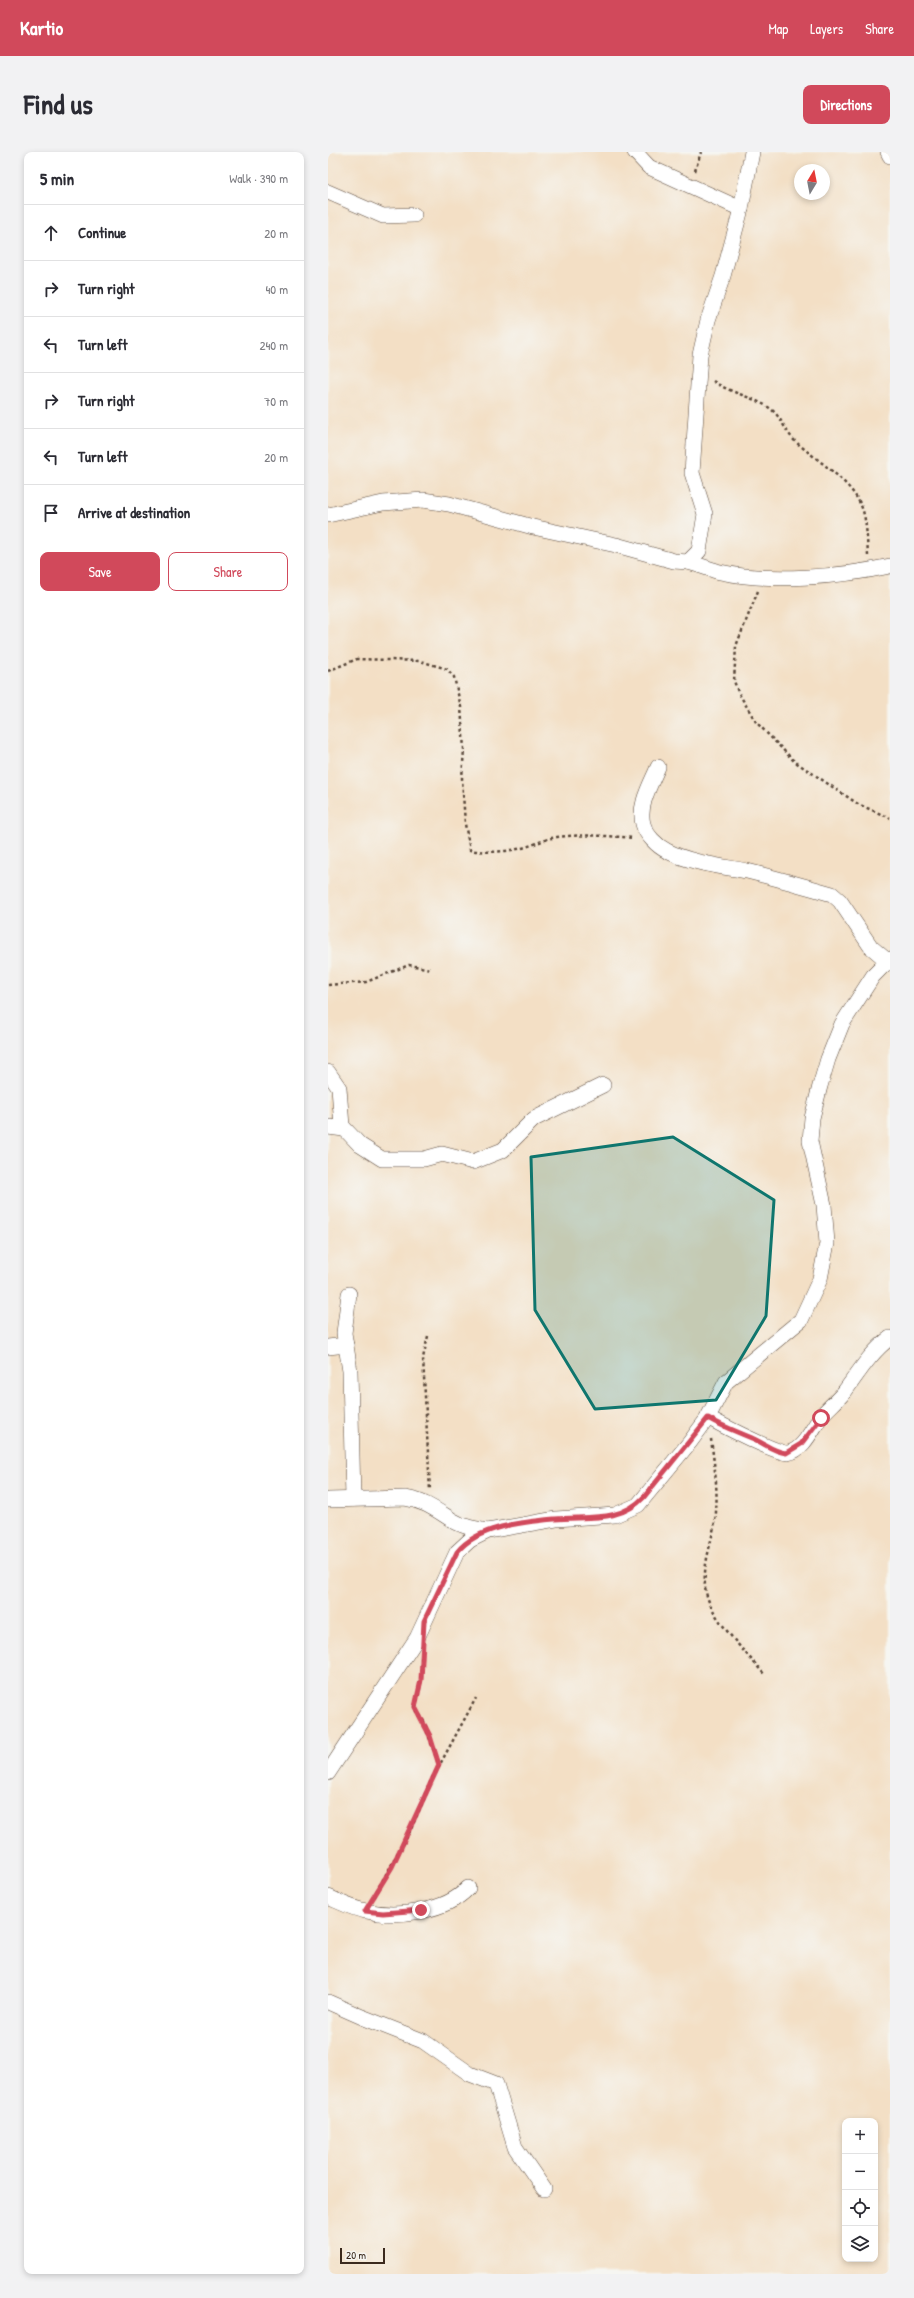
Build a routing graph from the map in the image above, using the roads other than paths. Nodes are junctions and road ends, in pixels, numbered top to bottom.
1 (635, 152) edge
2 (752, 152) edge
3 (888, 152) edge
4 (890, 156) edge
5 (328, 192) edge
6 (741, 209) junction
7 (414, 215) dead end
8 (328, 515) edge
9 (688, 562) junction
10 (890, 566) edge
11 (658, 767) dead end
12 (889, 961) edge
13 (328, 1072) edge
14 (603, 1085) dead end
15 (328, 1127) edge
16 (344, 1129) junction
17 (349, 1294) dead end
18 (890, 1338) edge
19 (346, 1345) junction
20 (328, 1347) edge
21 (707, 1418) junction
22 (354, 1499) junction
23 (328, 1500) edge
24 (488, 1531) junction
25 (328, 1773) edge
26 (468, 1888) dead end
27 (328, 1897) edge
28 (328, 2002) edge
29 (544, 2189) dead end

1 - 6 street
2 - 6 street
3 - 4 street
5 - 7 street
6 - 9 street
8 - 9 street
9 - 10 street
11 - 12 street
12 - 21 street
13 - 16 street
14 - 16 street
15 - 16 street
17 - 19 street
18 - 21 street
19 - 20 street
19 - 22 street
21 - 24 street
22 - 23 street
22 - 24 street
24 - 25 street
26 - 27 street
28 - 29 street

